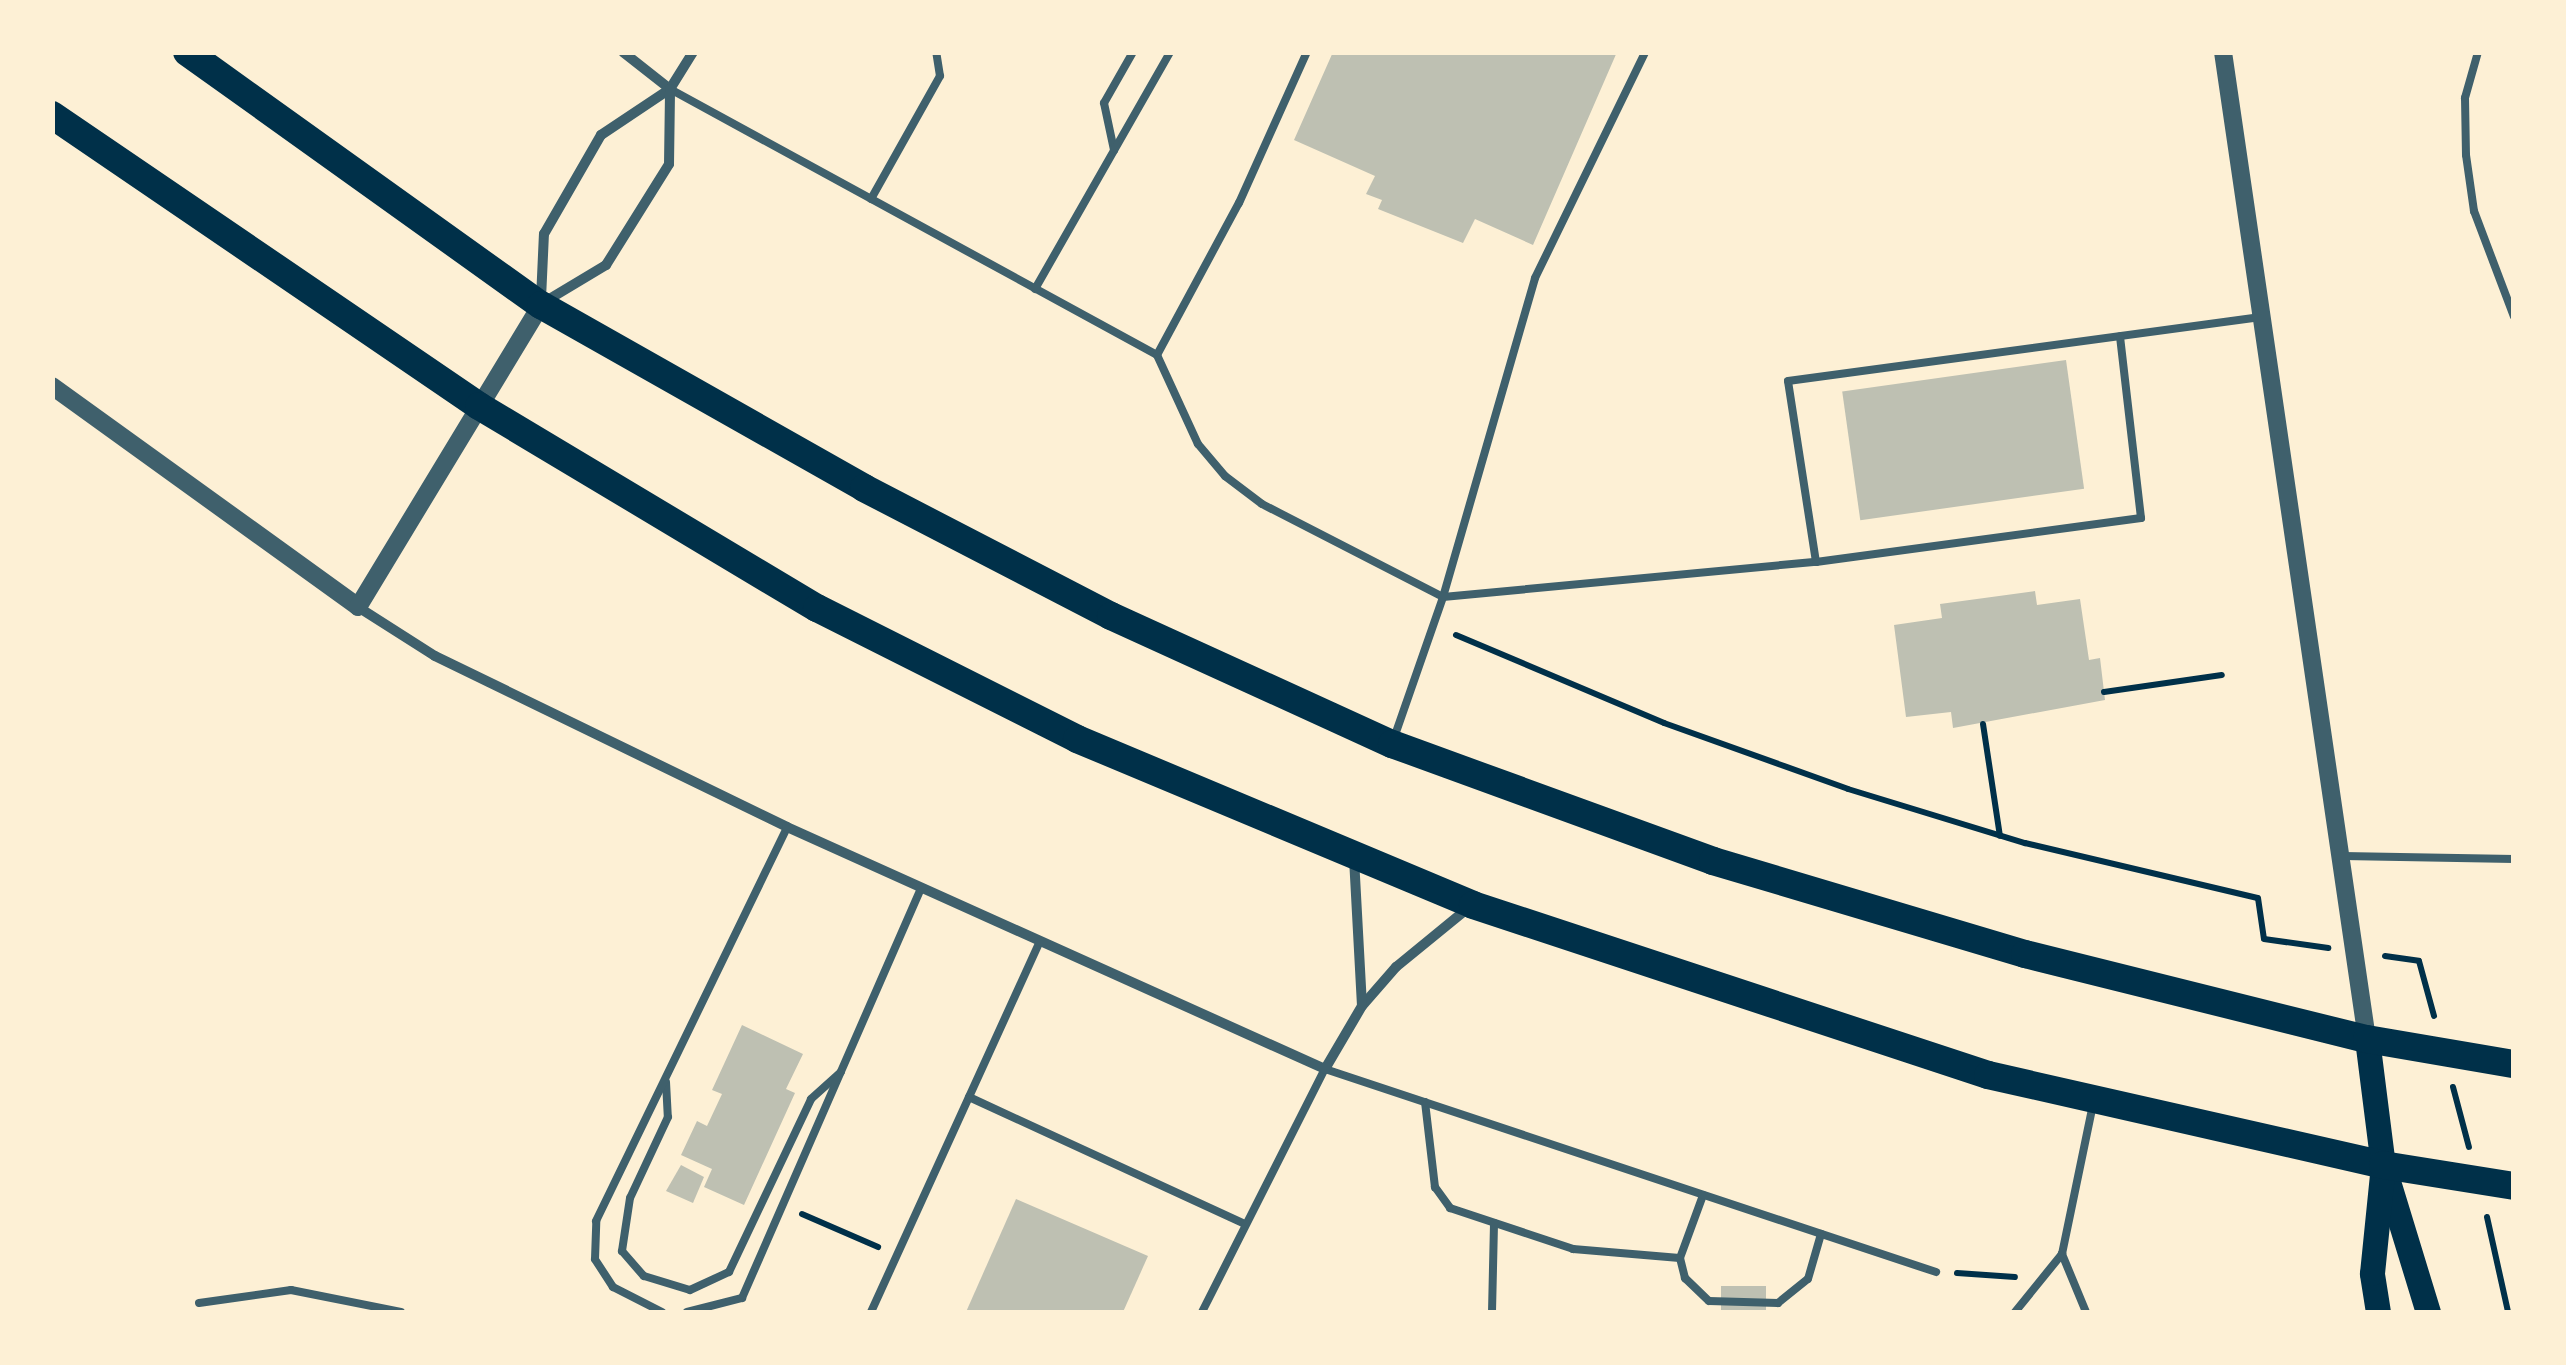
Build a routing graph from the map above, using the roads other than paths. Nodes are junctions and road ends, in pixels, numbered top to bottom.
1 (187, 52) edge
2 (623, 52) edge
3 (693, 52) edge
4 (936, 52) edge
5 (1133, 52) edge
6 (1170, 52) edge
7 (1308, 52) edge
8 (1645, 52) edge
9 (2224, 52) edge
10 (2478, 52) edge
11 (670, 90) junction
12 (52, 115) edge
13 (1114, 150) junction
14 (871, 198) junction
15 (1035, 289) junction
16 (540, 305) junction
17 (2262, 317) junction
18 (2514, 317) edge
19 (2120, 336) junction
20 (1158, 355) junction
21 (52, 386) edge
22 (479, 406) junction
23 (1816, 562) junction
24 (1443, 597) junction
25 (358, 606) junction
26 (1392, 744) junction
27 (787, 827) junction
28 (1354, 856) junction
29 (2339, 856) junction
30 (2514, 859) edge
31 (922, 889) junction
32 (1473, 904) junction
33 (1040, 944) junction
34 (1362, 1006) junction
35 (2366, 1039) junction
36 (2514, 1064) edge
37 (1325, 1068) junction
38 (841, 1072) junction
39 (666, 1078) junction
40 (970, 1097) junction
41 (2094, 1099) junction
42 (1425, 1102) junction
43 (2383, 1164) junction
44 (2514, 1186) edge
45 (1703, 1195) junction
46 (1494, 1222) junction
47 (1245, 1224) junction
48 (1821, 1234) junction
49 (2062, 1254) junction
50 (1680, 1258) junction
51 (1936, 1272) road end
52 (199, 1303) dead end
53 (401, 1312) edge
54 (662, 1312) edge
55 (687, 1312) edge
56 (871, 1312) edge
57 (1202, 1312) edge
58 (1492, 1312) edge
59 (2015, 1312) edge
60 (2086, 1312) edge
61 (2378, 1312) edge
62 (2428, 1312) edge

1 - 16 highway
2 - 11 street
3 - 11 street
4 - 14 lane
5 - 13 lane
6 - 13 lane
7 - 20 lane
8 - 24 lane
9 - 17 street
10 - 18 lane
11 - 14 lane
11 - 16 street
11 - 16 street
12 - 22 highway
13 - 15 lane
14 - 15 lane
15 - 20 lane
16 - 22 street
16 - 26 highway
17 - 19 lane
17 - 29 street
19 - 23 lane
19 - 23 lane
20 - 24 lane
21 - 25 street
22 - 25 street
22 - 28 highway
23 - 24 lane
24 - 26 lane
25 - 27 street
26 - 35 highway
27 - 31 street
27 - 39 lane
28 - 32 highway
28 - 34 street
29 - 30 lane
29 - 35 street
31 - 33 street
31 - 38 lane
32 - 34 street
32 - 41 highway
33 - 37 street
33 - 40 lane
34 - 37 street
35 - 36 highway
35 - 43 main road
37 - 42 lane
37 - 47 lane
38 - 39 lane
38 - 55 lane
39 - 54 lane
40 - 47 lane
40 - 56 lane
41 - 43 highway
41 - 49 lane
42 - 45 lane
42 - 46 lane
43 - 44 highway
43 - 61 main road
43 - 62 main road
45 - 48 lane
45 - 50 lane
46 - 50 lane
46 - 58 lane
47 - 57 lane
48 - 50 lane
48 - 51 lane
49 - 59 lane
49 - 60 lane
52 - 53 lane

